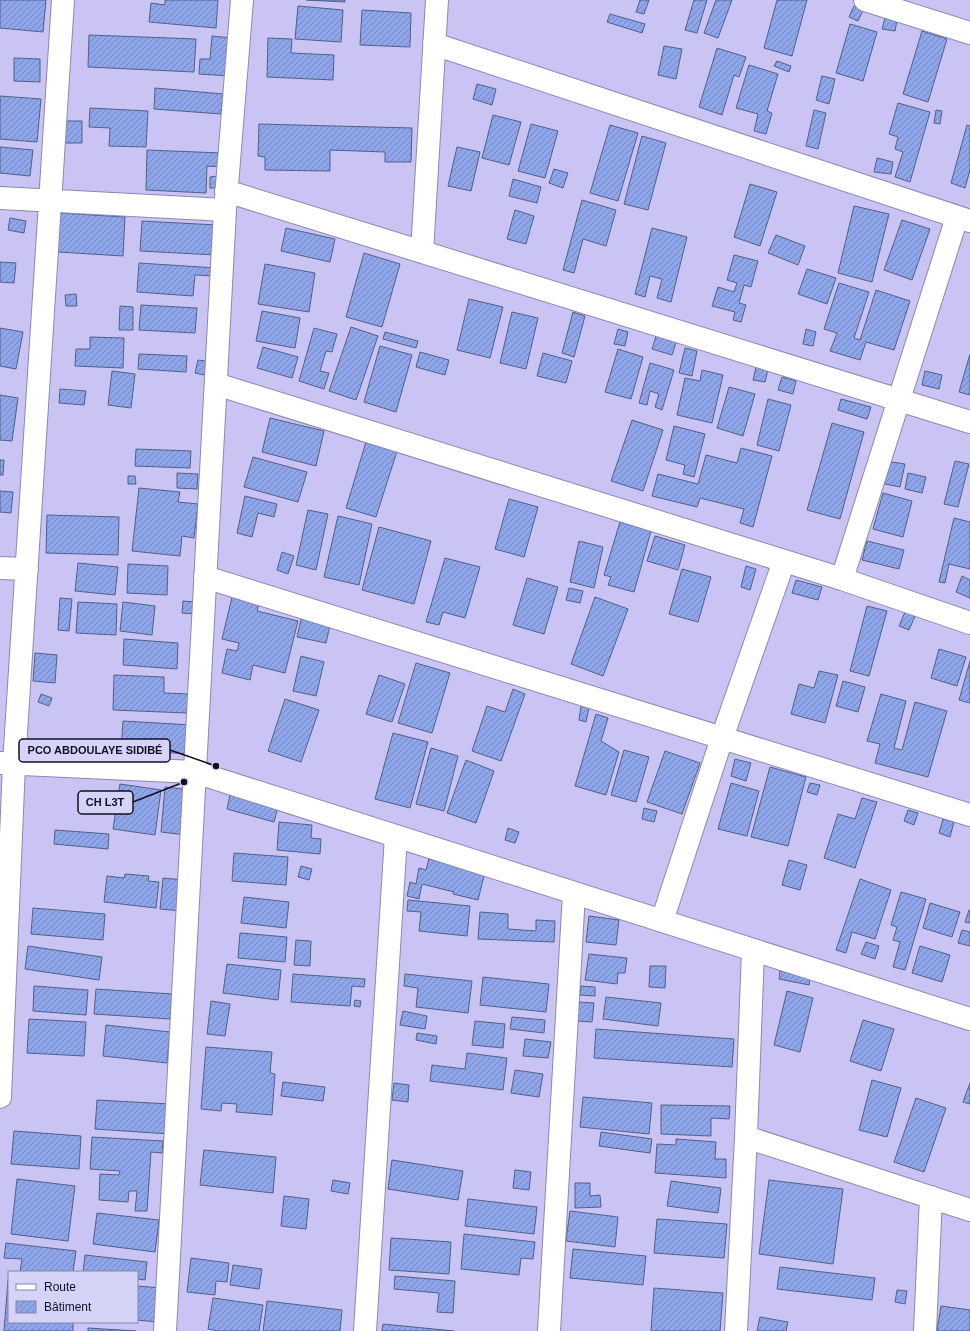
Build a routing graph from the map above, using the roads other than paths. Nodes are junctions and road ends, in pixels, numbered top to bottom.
1 (63, 0) edge
2 (242, 0) edge
3 (437, 0) edge
4 (865, 0) edge
5 (970, 34) edge
6 (434, 44) junction
7 (0, 198) edge
8 (50, 201) junction
9 (226, 201) junction
10 (964, 219) edge
11 (422, 252) junction
12 (216, 384) junction
13 (899, 400) junction
14 (970, 422) edge
15 (784, 561) junction
16 (0, 568) edge
17 (27, 569) junction
18 (205, 577) junction
19 (842, 579) junction
20 (970, 623) edge
21 (722, 738) junction
22 (7, 763) edge
23 (195, 772) junction
24 (970, 814) edge
25 (396, 836) junction
26 (574, 893) junction
27 (662, 921) junction
28 (753, 950) junction
29 (970, 1019) edge
30 (0, 1097) edge
31 (746, 1137) junction
32 (931, 1197) junction
33 (970, 1210) edge
34 (165, 1331) edge
35 (365, 1331) edge
36 (549, 1331) edge
37 (736, 1331) edge
38 (925, 1331) edge

1 - 8 street
2 - 9 street
3 - 6 street
4 - 5 street
6 - 10 street
6 - 11 street
7 - 8 street
8 - 9 street
8 - 17 street
9 - 11 street
9 - 12 street
10 - 13 street
11 - 13 street
12 - 15 street
12 - 18 street
13 - 14 street
13 - 19 street
15 - 19 street
15 - 21 street
16 - 17 street
17 - 22 street
18 - 21 street
18 - 23 street
19 - 20 street
21 - 24 street
21 - 27 street
22 - 23 street
22 - 30 street
23 - 25 street
23 - 34 street
25 - 26 street
25 - 35 street
26 - 27 street
26 - 36 street
27 - 28 street
28 - 29 street
28 - 31 street
31 - 32 street
31 - 37 street
32 - 33 street
32 - 38 street

